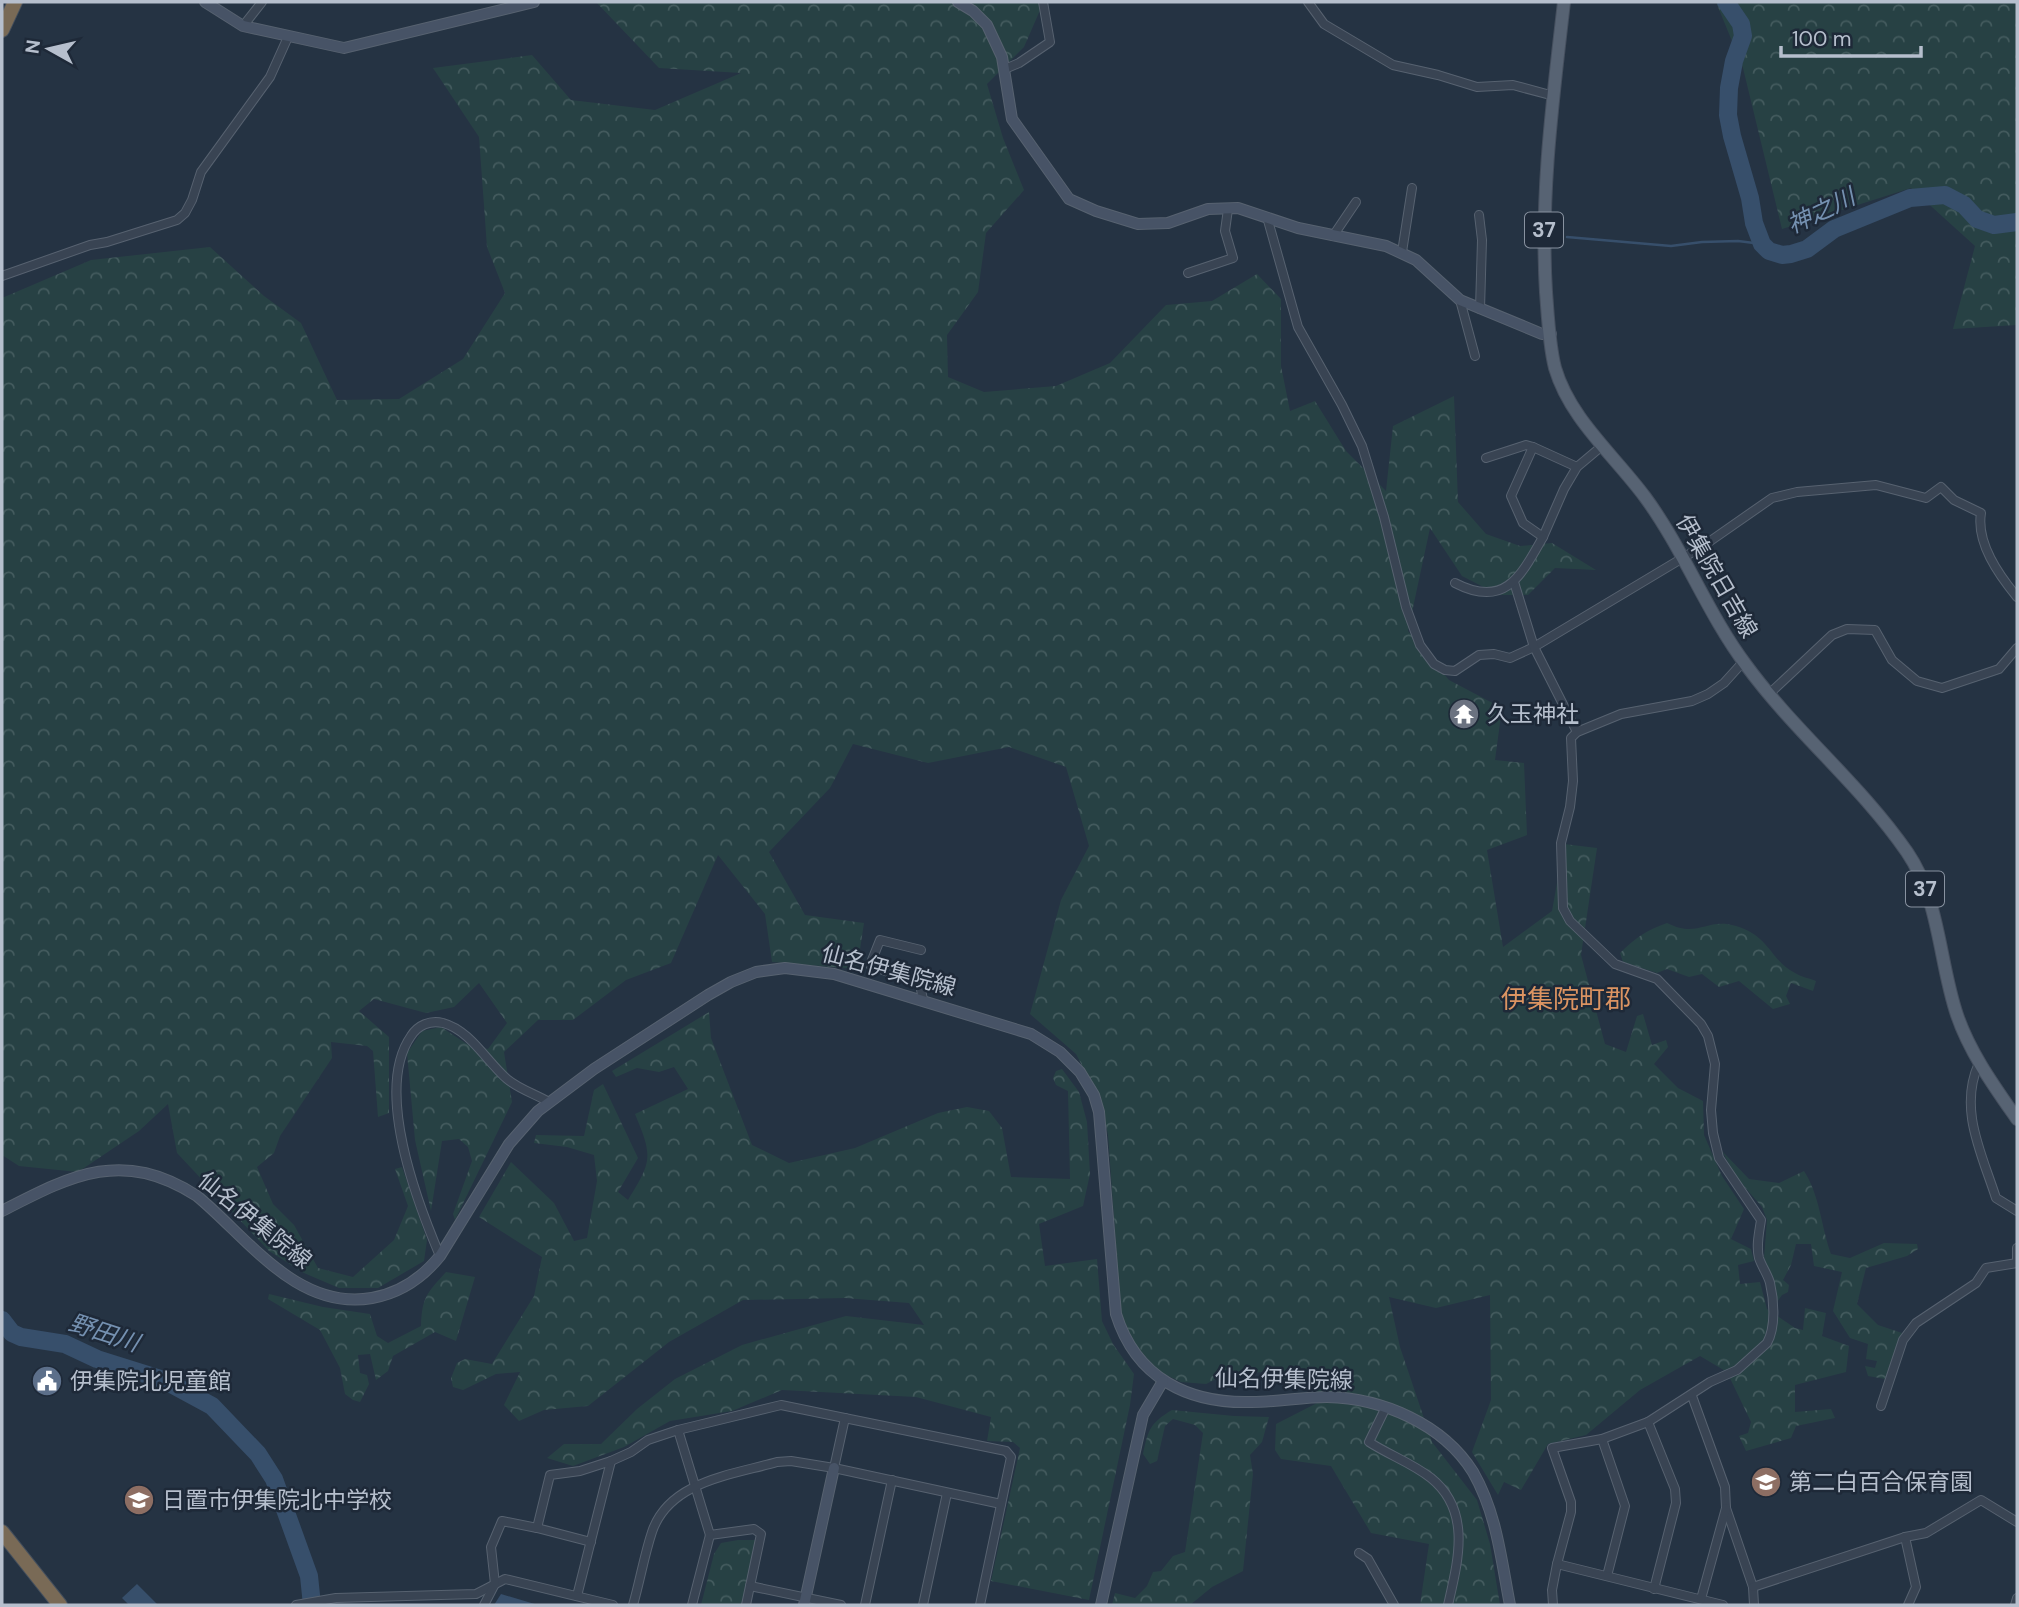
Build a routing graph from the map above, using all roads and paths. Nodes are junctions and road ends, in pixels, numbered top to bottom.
1 (15, 2) edge
2 (205, 2) edge
3 (262, 2) edge
4 (534, 2) edge
5 (958, 2) edge
6 (1043, 2) edge
7 (1049, 2) edge
8 (1308, 2) edge
9 (1564, 2) edge
10 (1045, 16) junction
11 (243, 26) junction
12 (2, 30) edge
13 (288, 37) junction
14 (1004, 69) junction
15 (1554, 96) junction
16 (1412, 188) dead end
17 (1356, 202) dead end
18 (1228, 209) junction
19 (1479, 215) dead end
20 (1267, 217) junction
21 (1334, 236) junction
22 (1402, 252) junction
23 (1188, 273) dead end
24 (2, 276) edge
25 (1460, 300) junction
26 (1480, 309) junction
27 (1550, 334) junction
28 (1475, 356) dead end
29 (1602, 446) junction
30 (1533, 447) junction
31 (1486, 458) dead end
32 (1577, 467) junction
33 (1543, 537) junction
34 (1684, 557) junction
35 (1514, 582) junction
36 (1455, 583) dead end
37 (2017, 597) edge
38 (1534, 647) junction
39 (2017, 648) edge
40 (1743, 662) junction
41 (1768, 695) junction
42 (1577, 732) junction
43 (921, 950) dead end
44 (923, 1000) junction
45 (1979, 1063) junction
46 (549, 1102) junction
47 (2017, 1118) edge
48 (2, 1211) edge
49 (2017, 1211) edge
50 (2017, 1248) edge
51 (440, 1256) junction
52 (2017, 1263) edge
53 (1163, 1381) junction
54 (1692, 1396) junction
55 (1881, 1406) dead end
56 (1385, 1407) junction
57 (845, 1418) junction
58 (1648, 1422) junction
59 (678, 1430) junction
60 (1602, 1439) junction
61 (611, 1461) junction
62 (834, 1468) junction
63 (892, 1480) junction
64 (695, 1486) junction
65 (947, 1493) junction
66 (1001, 1504) junction
67 (1726, 1508) junction
68 (2017, 1522) edge
69 (537, 1528) junction
70 (2, 1532) edge
71 (710, 1535) junction
72 (1905, 1538) junction
73 (591, 1542) junction
74 (1359, 1553) dead end
75 (1557, 1564) junction
76 (1607, 1576) junction
77 (495, 1584) junction
78 (750, 1587) junction
79 (1753, 1587) junction
80 (1654, 1589) junction
81 (577, 1596) junction
82 (2017, 1598) edge
83 (1701, 1599) junction
84 (805, 1602) edge
85 (60, 1605) edge
86 (298, 1605) edge
87 (484, 1605) edge
88 (613, 1605) edge
89 (634, 1605) edge
90 (692, 1605) edge
91 (746, 1605) edge
92 (841, 1605) edge
93 (865, 1605) edge
94 (923, 1605) edge
95 (980, 1605) edge
96 (1101, 1605) edge
97 (1394, 1605) edge
98 (1448, 1605) edge
99 (1510, 1605) edge
100 (1553, 1605) edge
101 (1723, 1605) edge
102 (1754, 1605) edge
103 (1908, 1605) edge
104 (2015, 1605) edge

1 - 12 highway
2 - 11 main road
3 - 11 street
4 - 13 main road
5 - 14 main road
6 - 10 street
7 - 10 street
8 - 15 street
9 - 15 main road, 伊集院日吉線 / 37
10 - 14 street
11 - 13 main road
13 - 24 street
14 - 18 main road
15 - 27 main road, 伊集院日吉線 / 37
16 - 22 street
17 - 21 street
18 - 20 main road
18 - 23 street
19 - 26 street
20 - 21 main road
20 - 38 street
21 - 22 main road
22 - 25 main road
25 - 26 main road
25 - 28 street
26 - 27 main road
27 - 29 main road, 伊集院日吉線 / 37
29 - 32 street
29 - 34 main road, 伊集院日吉線 / 37
30 - 31 street
30 - 32 street
30 - 33 street
32 - 33 street
33 - 35 street
34 - 37 street
34 - 38 street
34 - 40 main road, 伊集院日吉線 / 37
35 - 36 street
35 - 38 street
38 - 42 street
39 - 41 street
40 - 41 main road, 伊集院日吉線 / 37
40 - 42 street
41 - 45 main road, 伊集院日吉線 / 37
42 - 54 street
43 - 44 street
44 - 46 main road, 仙名伊集院線
44 - 53 main road, 仙名伊集院線
45 - 47 main road, 伊集院日吉線 / 37
45 - 49 street
46 - 51 main road, 仙名伊集院線
46 - 51 street
48 - 51 main road, 仙名伊集院線
50 - 52 street
52 - 55 street
53 - 56 main road, 仙名伊集院線
53 - 96 main road
54 - 58 street
54 - 67 street
56 - 98 street
56 - 99 main road, 仙名伊集院線
57 - 59 street
57 - 62 street
57 - 66 street
58 - 60 street
58 - 80 street
59 - 61 street
59 - 64 street
60 - 75 street
60 - 76 street
61 - 69 street
61 - 73 street
62 - 63 street
62 - 64 street
62 - 84 main road
63 - 65 street
63 - 93 street
64 - 71 street
64 - 89 street
65 - 66 street
65 - 94 street
66 - 95 street
67 - 79 street
67 - 83 street
68 - 72 street
69 - 73 street
69 - 77 street
70 - 85 highway
71 - 78 street
71 - 90 street
72 - 79 street
72 - 103 street
73 - 81 street
74 - 97 street
75 - 76 street
75 - 100 street
76 - 80 street
77 - 81 street
77 - 86 street
77 - 87 street
78 - 84 street
78 - 91 street
79 - 102 street
80 - 83 street
81 - 88 street
82 - 104 street
83 - 101 street
84 - 92 street

